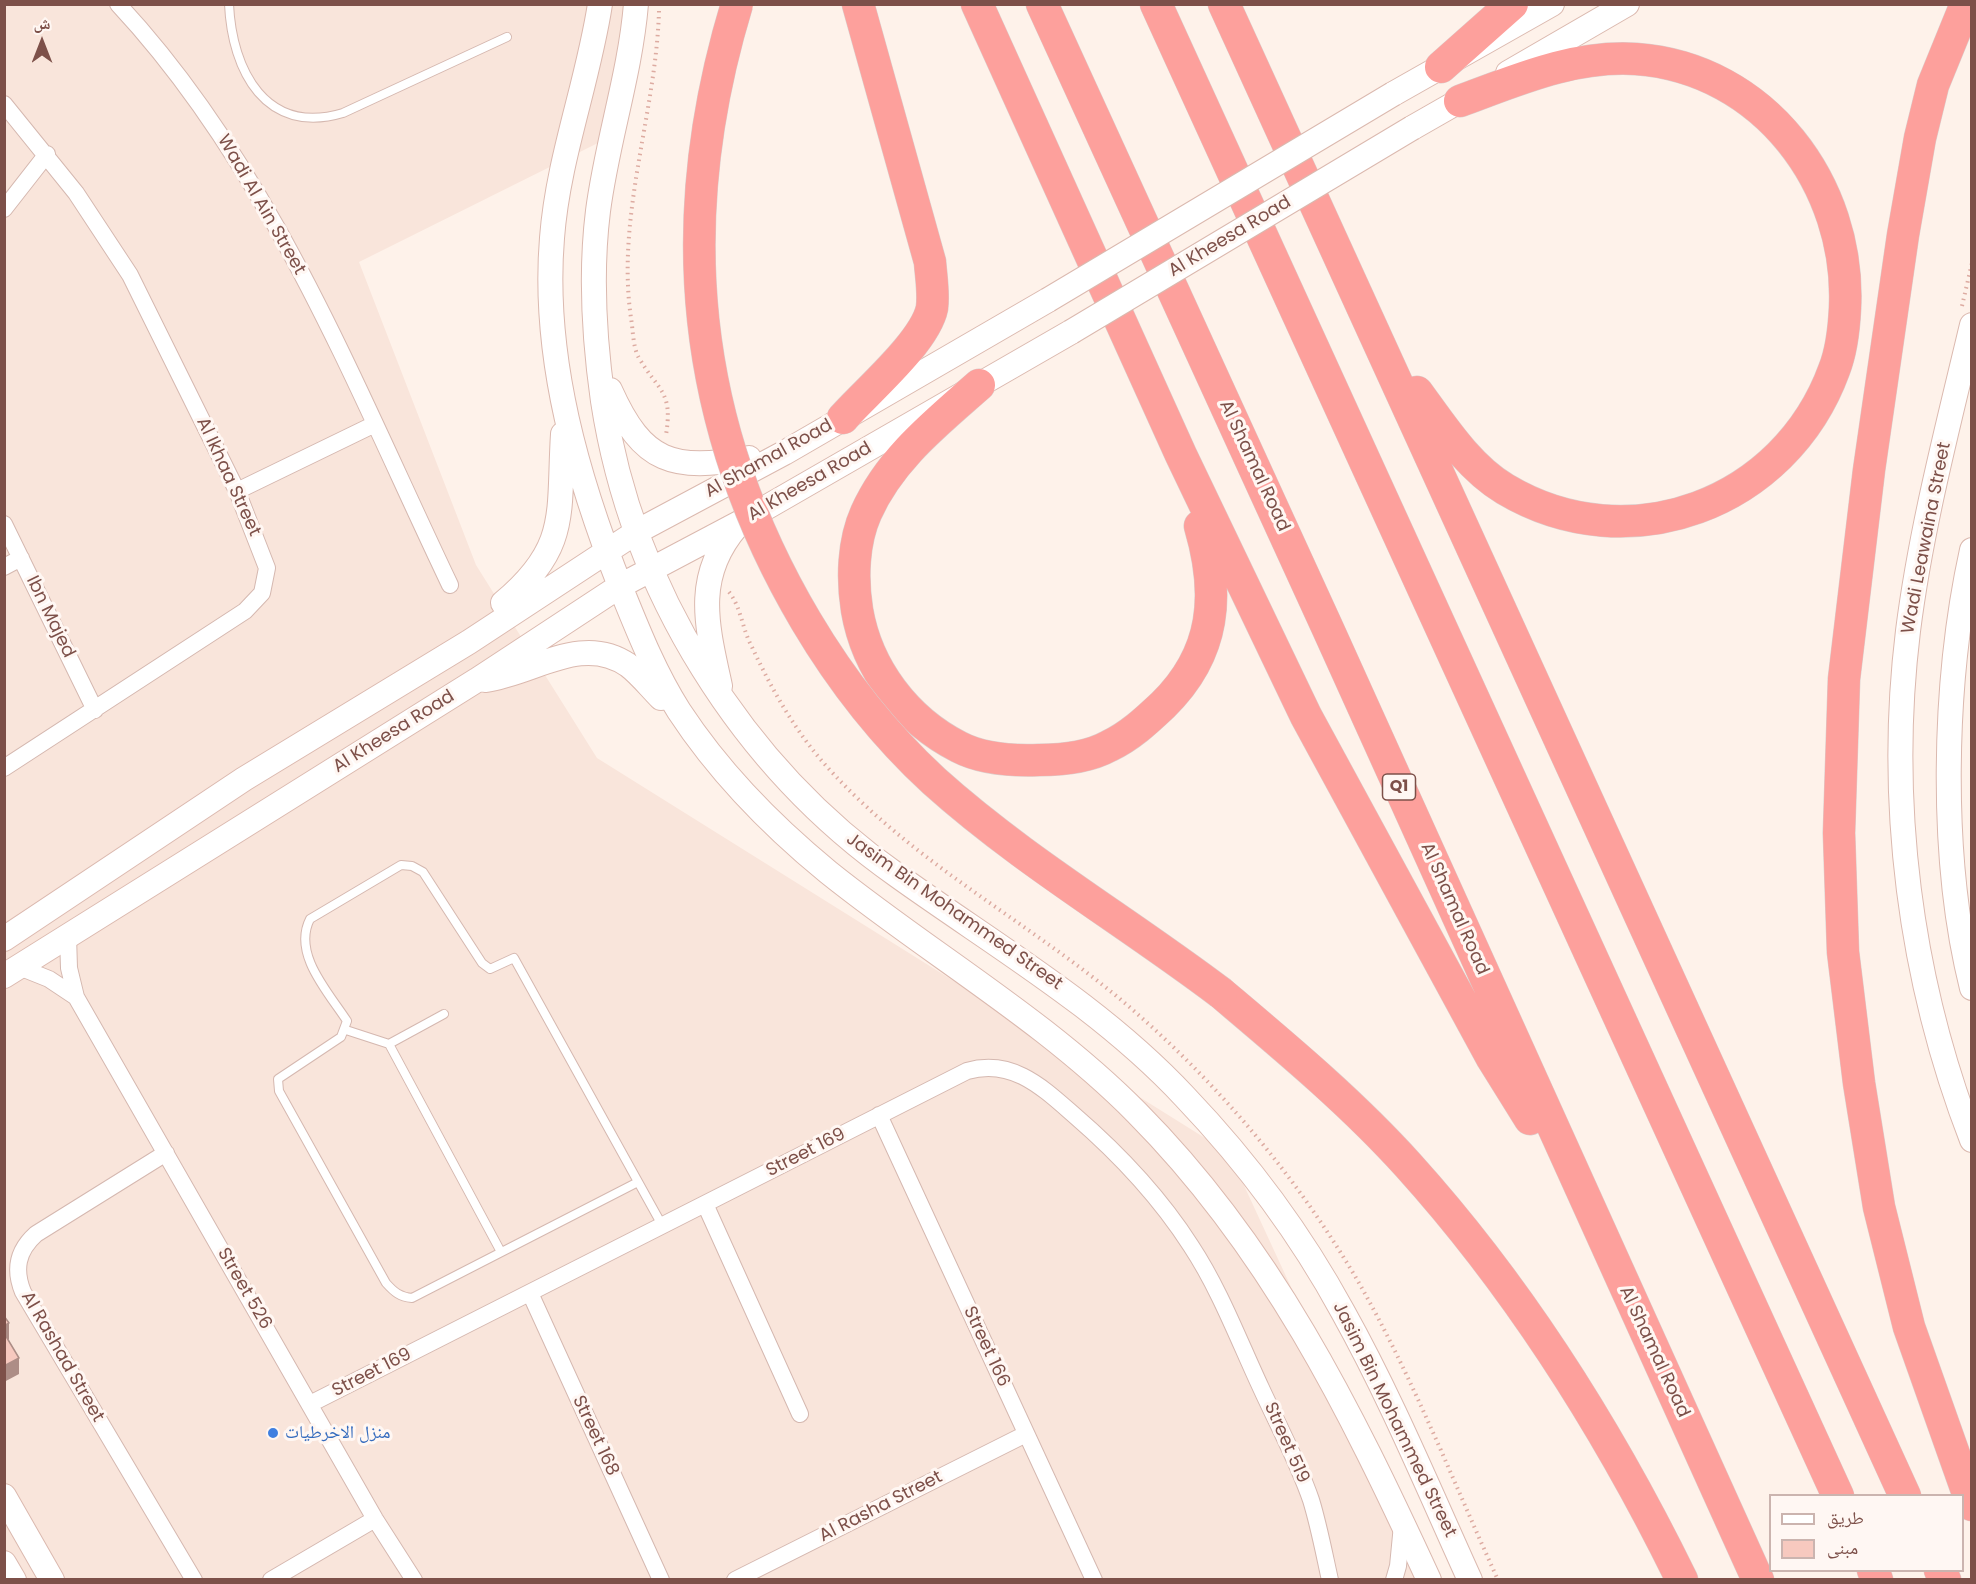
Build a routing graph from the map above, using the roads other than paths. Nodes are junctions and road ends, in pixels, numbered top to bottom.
1 (118, 4) edge
2 (229, 4) edge
3 (600, 4) edge
4 (636, 4) edge
5 (737, 4) edge
6 (858, 4) edge
7 (977, 4) edge
8 (1042, 4) edge
9 (1156, 4) edge
10 (1224, 4) edge
11 (1512, 4) edge
12 (1552, 4) edge
13 (1627, 4) edge
14 (1966, 4) edge
15 (507, 37) dead end
16 (1441, 67) junction
17 (1460, 101) junction
18 (4, 104) edge
19 (47, 154) junction
20 (4, 209) edge
21 (1971, 325) edge
22 (1380, 342) junction
23 (598, 365) junction
24 (979, 386) junction
25 (565, 407) junction
26 (843, 418) junction
27 (374, 425) junction
28 (784, 453) junction
29 (1181, 455) junction
30 (237, 491) junction
31 (741, 522) junction
32 (4, 524) edge
33 (638, 531) junction
34 (1971, 550) edge
35 (606, 551) junction
36 (21, 558) junction
37 (4, 567) edge
38 (652, 568) junction
39 (1968, 575) edge
40 (450, 585) dead end
41 (620, 586) junction
42 (469, 642) junction
43 (477, 680) junction
44 (723, 700) junction
45 (95, 710) junction
46 (682, 716) junction
47 (4, 768) edge
48 (68, 936) junction
49 (4, 939) edge
50 (12, 972) edge
51 (1971, 988) edge
52 (76, 997) junction
53 (444, 1014) dead end
54 (346, 1030) junction
55 (389, 1044) junction
56 (879, 1115) junction
57 (1971, 1140) edge
58 (1562, 1151) junction
59 (166, 1153) junction
60 (638, 1182) junction
61 (705, 1204) junction
62 (662, 1225) junction
63 (501, 1252) junction
64 (530, 1293) junction
65 (1226, 1313) joint
66 (310, 1404) junction
67 (800, 1414) dead end
68 (1026, 1434) junction
69 (1837, 1494) edge
70 (1904, 1494) edge
71 (4, 1496) edge
72 (1971, 1505) edge
73 (375, 1519) junction
74 (1402, 1521) junction
75 (4, 1563) edge
76 (14, 1580) edge
77 (52, 1580) edge
78 (194, 1580) edge
79 (271, 1580) edge
80 (414, 1580) edge
81 (661, 1580) edge
82 (735, 1580) edge
83 (1094, 1580) edge
84 (1330, 1580) edge
85 (1394, 1580) edge
86 (1430, 1580) edge
87 (1470, 1580) edge
88 (1682, 1580) edge
89 (1758, 1580) edge

1 - 27 street, Wadi Al Ain Street
2 - 15 lane
3 - 25 main road, Jasim Bin Mohammed Street
4 - 23 main road, Jasim Bin Mohammed Street
5 - 88 highway, bridge
6 - 26 highway
7 - 29 highway
8 - 58 highway, Al Shamal Road / Q1
9 - 69 highway
10 - 22 highway
11 - 16 highway
12 - 16 main road
13 - 17 main road, Al Kheesa Road
14 - 72 highway
16 - 26 main road, Al Shamal Road, bridge
17 - 22 highway
17 - 24 main road, Al Kheesa Road, bridge
18 - 19 street, Al Ikhaa Street
19 - 20 street
19 - 30 street, Al Ikhaa Street
21 - 57 main road, Wadi Leawaina Street
22 - 70 highway
23 - 28 main road
23 - 33 main road, Jasim Bin Mohammed Street
24 - 29 highway
24 - 31 main road, Al Kheesa Road
25 - 35 main road, Jasim Bin Mohammed Street
25 - 42 main road
26 - 28 main road, Al Shamal Road
27 - 30 street
27 - 40 street, Wadi Al Ain Street
28 - 33 main road, Al Shamal Road
29 - 58 highway
30 - 45 street, Al Ikhaa Street
31 - 38 main road, Al Kheesa Road
31 - 44 main road
32 - 36 street, Ibn Majed
33 - 35 main road, Al Shamal Road
33 - 38 main road, Jasim Bin Mohammed Street
34 - 39 main road
35 - 41 main road, Jasim Bin Mohammed Street
35 - 42 main road, Al Kheesa Road
36 - 37 street
36 - 45 street, Ibn Majed
38 - 41 main road, Al Kheesa Road
38 - 44 main road, Jasim Bin Mohammed Street
39 - 51 main road
41 - 43 main road, Al Kheesa Road
41 - 46 main road, Jasim Bin Mohammed Street
42 - 49 main road, Al Kheesa Road
43 - 46 main road
43 - 48 main road, Al Kheesa Road
44 - 87 main road, Jasim Bin Mohammed Street
45 - 47 street, Al Ikhaa Street
46 - 74 main road, Jasim Bin Mohammed Street
48 - 50 main road, Al Kheesa Road
48 - 52 street, Street 526
50 - 52 street, Street 526
52 - 59 street, Street 526
53 - 55 lane
54 - 55 lane
54 - 60 lane
54 - 63 lane
55 - 63 lane
56 - 61 street, Street 169
56 - 65 street, Street 169
56 - 68 street, Street 166
58 - 89 highway, Al Shamal Road / Q1
59 - 66 street, Street 526
59 - 78 street, Al Rashad Street
60 - 62 lane
60 - 63 lane
61 - 62 street, Street 169
61 - 67 street
62 - 64 street, Street 169
64 - 66 street, Street 169
64 - 81 street, Street 168
65 - 84 street, Street 519
66 - 73 street, Street 526
68 - 82 street, Al Rasha Street
68 - 83 street, Street 166
71 - 77 main road
73 - 79 street
73 - 80 street, Street 526
74 - 85 street
74 - 86 main road, Jasim Bin Mohammed Street
75 - 76 main road

